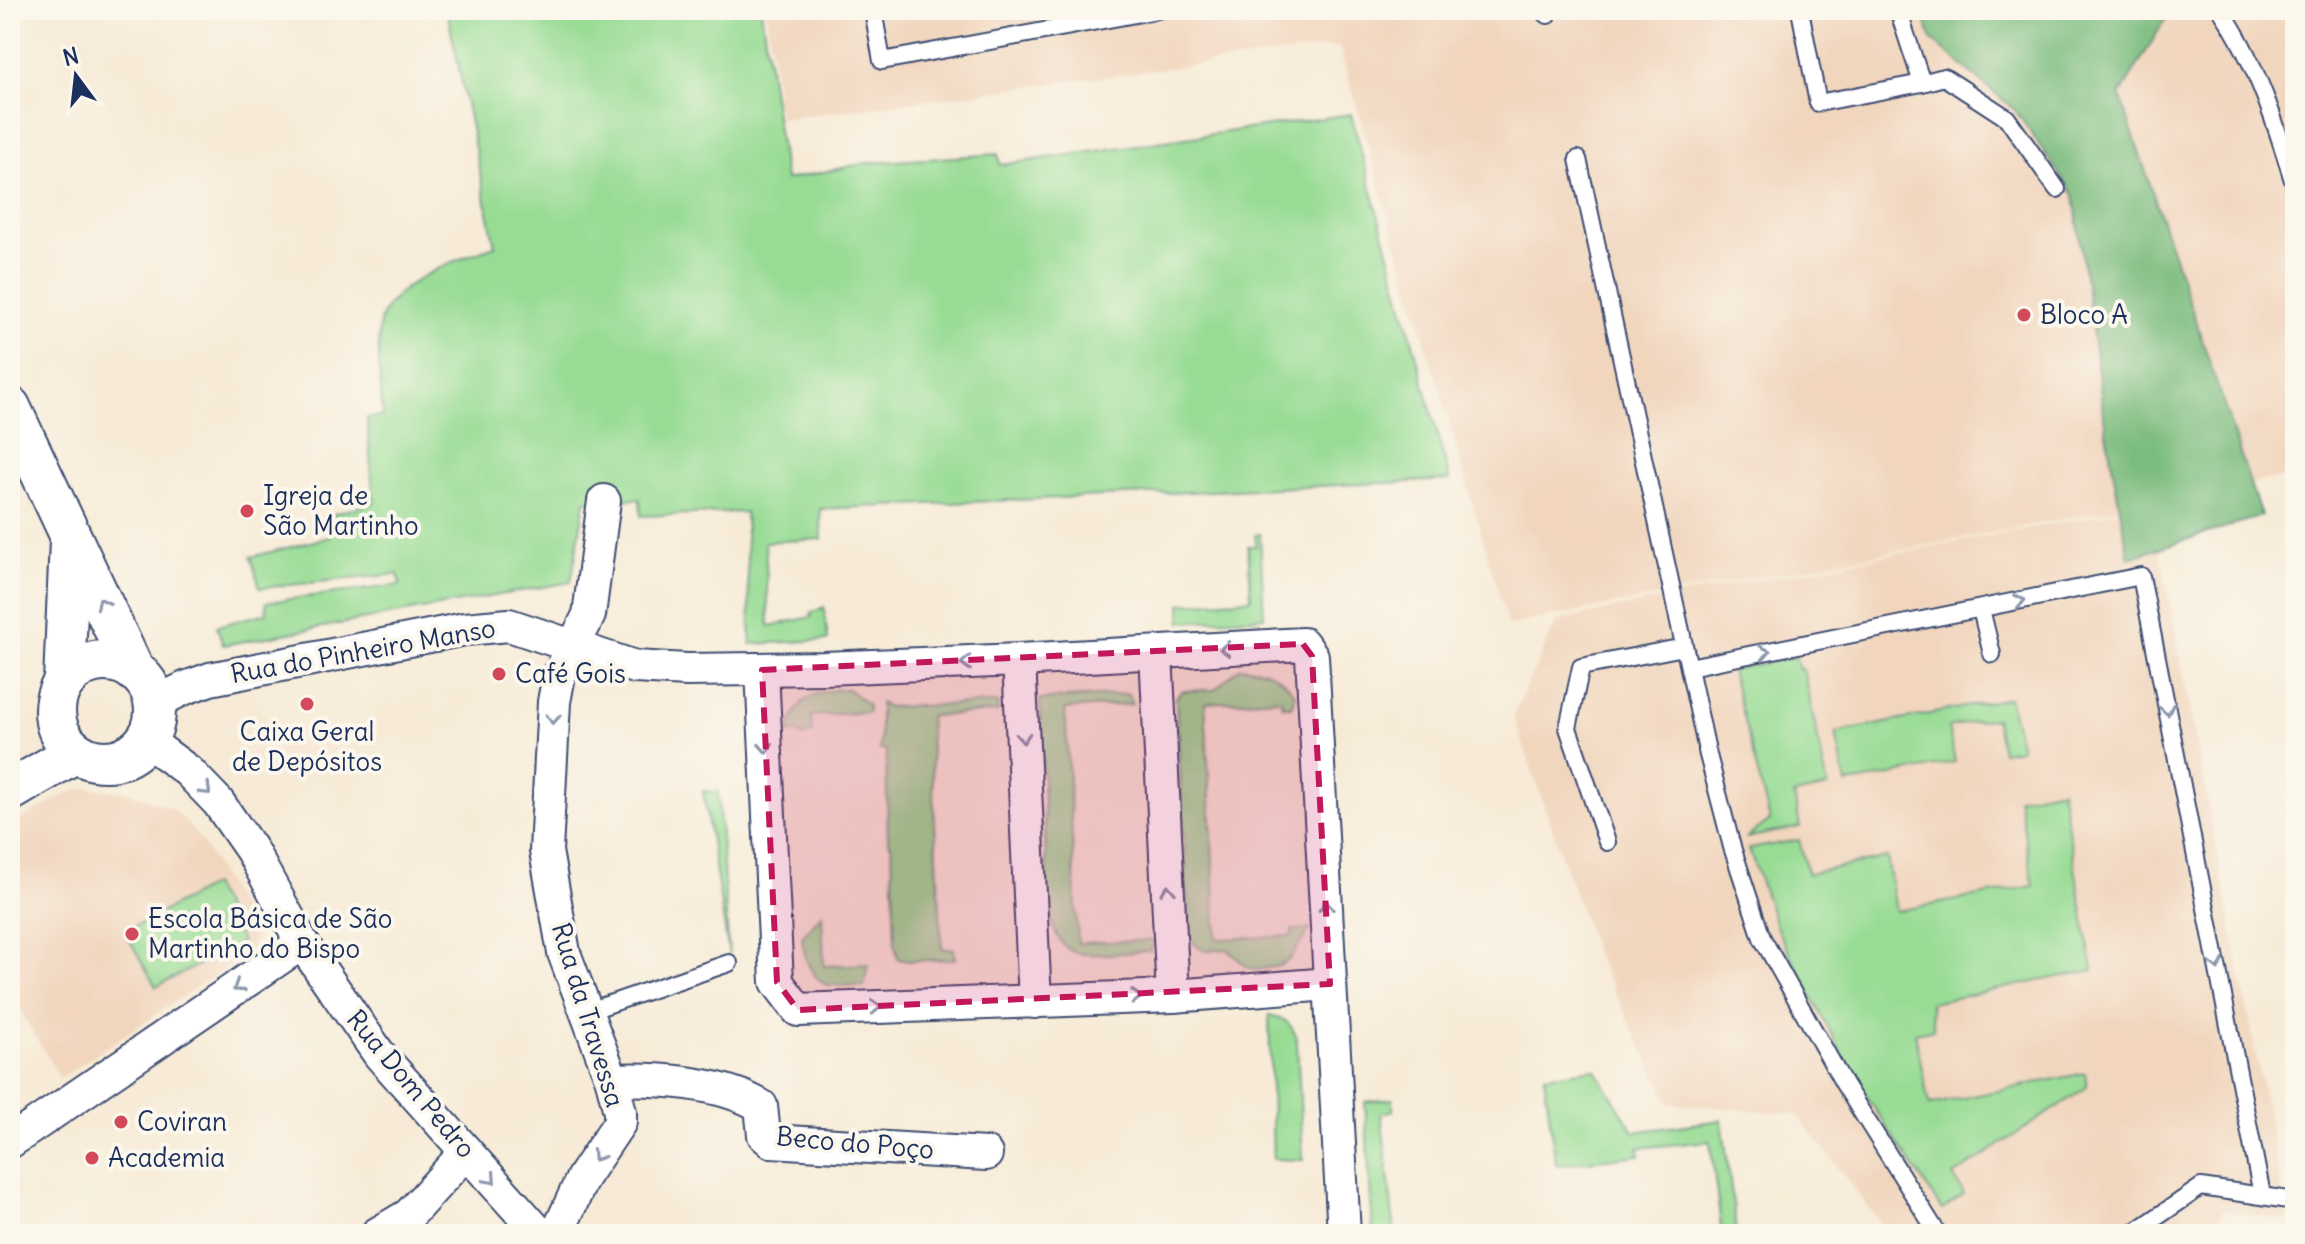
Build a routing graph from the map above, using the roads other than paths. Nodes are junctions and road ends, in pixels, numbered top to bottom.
1 (873, 10) edge
2 (1157, 10) edge
3 (1800, 10) edge
4 (1898, 10) edge
5 (2221, 10) edge
6 (1922, 83) junction
7 (1578, 159) dead end
8 (2295, 187) edge
9 (2057, 189) dead end
10 (10, 407) edge
11 (604, 501) dead end
12 (70, 536) junction
13 (1981, 609) junction
14 (576, 646) junction
15 (1684, 647) junction
16 (1156, 653) junction
17 (1992, 654) dead end
18 (1019, 660) junction
19 (1689, 667) junction
20 (762, 670) junction
21 (145, 705) junction
22 (65, 718) junction
23 (10, 768) edge
24 (10, 791) edge
25 (1607, 842) dead end
26 (302, 943) junction
27 (729, 963) dead end
28 (1330, 984) junction
29 (1173, 996) junction
30 (1035, 1002) junction
31 (586, 1012) junction
32 (612, 1080) junction
33 (10, 1142) edge
34 (466, 1152) junction
35 (986, 1154) dead end
36 (2262, 1195) junction
37 (2295, 1201) edge
38 (377, 1234) edge
39 (540, 1234) edge
40 (557, 1234) edge
41 (1344, 1234) edge
42 (1938, 1234) edge
43 (2132, 1234) edge

1 - 2 lane
3 - 6 lane
4 - 6 lane
5 - 8 lane
6 - 9 lane
7 - 15 lane
10 - 12 street
11 - 14 street, Rua da Travessa
21 -> 12 street
12 - 22 street
13 - 17 lane
19 -> 13 lane
13 -> 36 lane
14 - 20 street, Rua do Pinheiro Manso
14 - 21 street, Rua do Pinheiro Manso
14 -> 31 street, Rua da Travessa
15 - 19 lane
15 - 25 lane
16 - 18 street, Rua do Pinheiro Manso
28 -> 16 street, Rua do Pinheiro Manso
29 -> 16 street
18 -> 20 street, Rua do Pinheiro Manso
18 -> 30 street
19 - 42 lane
20 -> 30 street
21 - 22 street
21 - 22 street
21 -> 26 street, Rua Dom Pedro
22 - 23 street
22 - 24 street
26 -> 33 street
26 - 34 street, Rua Dom Pedro
27 - 31 lane
28 - 29 street
28 - 41 street
30 -> 29 street
31 - 32 street, Rua da Travessa
32 - 35 street, Beco do Poço
32 -> 40 street, Rua da Travessa
34 - 38 street
34 -> 39 street, Rua Dom Pedro
36 - 37 lane
36 - 43 lane

